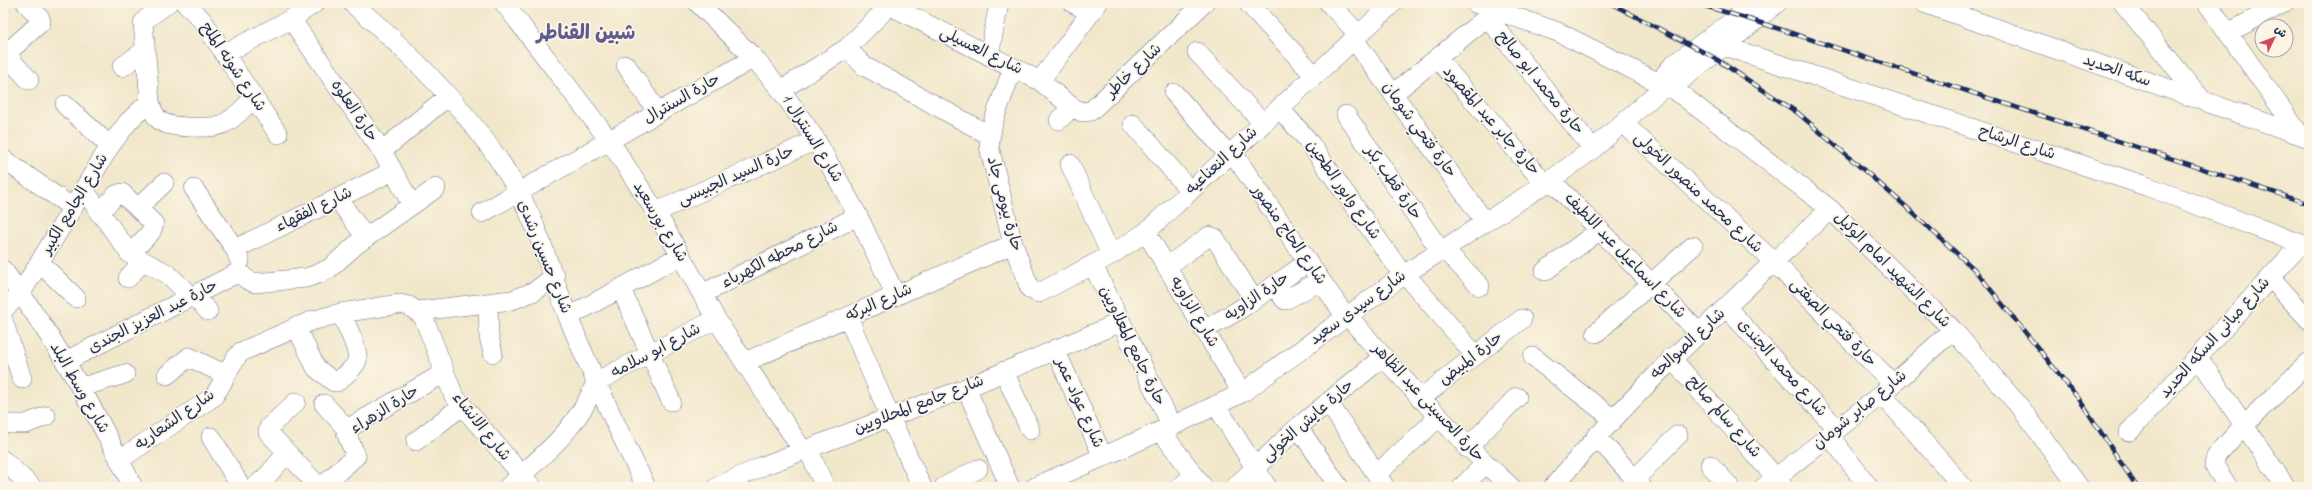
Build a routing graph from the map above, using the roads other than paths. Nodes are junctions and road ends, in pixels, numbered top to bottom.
1 (26, 3) edge
2 (168, 3) edge
3 (185, 3) edge
4 (315, 3) edge
5 (352, 3) edge
6 (504, 3) edge
7 (700, 3) edge
8 (999, 3) edge
9 (1073, 3) edge
10 (1204, 3) edge
11 (1248, 3) edge
12 (1329, 3) edge
13 (1393, 3) edge
14 (1924, 3) edge
15 (2123, 3) edge
16 (2207, 3) edge
17 (2284, 3) edge
18 (1763, 4) edge
19 (898, 6) edge
20 (1953, 7) edge
21 (1095, 8) edge
22 (1486, 10) edge
23 (291, 19) junction
24 (2228, 33) junction
25 (1355, 36) junction
26 (1724, 46) junction
27 (847, 48) junction
28 (145, 50) junction
29 (1197, 52) dead end
30 (224, 54) junction
31 (989, 56) junction
32 (754, 58) junction
33 (1437, 58) junction
34 (626, 65) dead end
35 (122, 67) dead end
36 (1013, 68) junction
37 (1314, 75) junction
38 (29, 80) dead end
39 (1040, 81) junction
40 (1663, 87) junction
41 (781, 90) junction
42 (1174, 93) dead end
43 (1393, 94) junction
44 (447, 97) junction
45 (254, 98) junction
46 (150, 101) junction
47 (2203, 101) junction
48 (65, 105) dead end
49 (1279, 108) junction
50 (658, 113) junction
51 (1065, 113) joint
52 (1346, 115) dead end
53 (1263, 123) junction
54 (1623, 123) junction
55 (1133, 124) dead end
56 (278, 134) dead end
57 (989, 135) junction
58 (2305, 136) edge
59 (609, 140) junction
60 (816, 140) junction
61 (110, 146) junction
62 (1593, 149) junction
63 (382, 151) junction
64 (1230, 154) junction
65 (4, 162) edge
66 (1070, 164) dead end
67 (393, 171) junction
68 (1548, 182) junction
69 (164, 183) dead end
70 (436, 188) dead end
71 (194, 189) dead end
72 (84, 190) junction
73 (1190, 191) junction
74 (518, 192) junction
75 (338, 199) junction
76 (412, 205) junction
77 (73, 208) junction
78 (138, 208) junction
79 (1830, 209) junction
80 (656, 212) junction
81 (99, 213) junction
82 (482, 213) dead end
83 (858, 216) junction
84 (1485, 222) junction
85 (1600, 230) junction
86 (1146, 232) junction
87 (366, 238) junction
88 (1013, 244) junction
89 (1694, 246) dead end
90 (2305, 246) edge
91 (1441, 249) junction
92 (235, 250) junction
93 (1111, 255) junction
94 (680, 256) junction
95 (136, 258) junction
96 (1308, 262) junction
97 (1774, 262) junction
98 (40, 263) junction
99 (1093, 265) junction
100 (1166, 266) junction
101 (3, 270) edge
102 (1545, 271) dead end
103 (240, 272) junction
104 (1404, 274) junction
105 (555, 276) junction
106 (128, 278) dead end
107 (2271, 278) junction
108 (1321, 281) junction
109 (1652, 284) junction
110 (1274, 286) junction
111 (1480, 286) dead end
112 (621, 289) junction
113 (1034, 292) joint
114 (21, 293) junction
115 (702, 294) junction
116 (192, 296) junction
117 (896, 296) junction
118 (76, 298) dead end
119 (1254, 300) junction
120 (488, 305) junction
121 (1726, 308) junction
122 (3, 310) edge
123 (208, 310) dead end
124 (418, 311) junction
125 (341, 313) junction
126 (1347, 316) junction
127 (568, 317) junction
128 (848, 317) junction
129 (716, 319) junction
130 (1522, 319) dead end
131 (3, 320) edge
132 (2309, 320) edge
133 (1121, 322) junction
134 (296, 326) junction
135 (1204, 330) junction
136 (1953, 330) junction
137 (1596, 333) dead end
138 (1699, 333) junction
139 (1055, 349) junction
140 (493, 353) dead end
141 (650, 353) junction
142 (1475, 355) junction
143 (1383, 357) junction
144 (1533, 357) dead end
145 (2198, 357) junction
146 (1671, 358) junction
147 (66, 361) junction
148 (745, 362) junction
149 (2309, 362) edge
150 (1004, 372) junction
151 (444, 373) junction
152 (125, 374) dead end
153 (167, 375) dead end
154 (226, 375) junction
155 (22, 379) dead end
156 (596, 382) junction
157 (82, 387) junction
158 (966, 388) junction
159 (1887, 389) junction
160 (1242, 393) junction
161 (1517, 397) dead end
162 (1420, 399) junction
163 (671, 401) dead end
164 (296, 402) dead end
165 (1328, 402) junction
166 (324, 404) dead end
167 (1216, 405) junction
168 (462, 406) junction
169 (46, 416) dead end
170 (890, 417) junction
171 (1438, 418) junction
172 (1612, 418) junction
173 (3, 424) edge
174 (2244, 425) junction
175 (1298, 427) junction
176 (347, 429) junction
177 (1166, 429) junction
178 (1030, 430) dead end
179 (1833, 432) junction
180 (2129, 432) dead end
181 (1678, 435) dead end
182 (1596, 436) junction
183 (211, 437) dead end
184 (416, 441) dead end
185 (1467, 448) junction
186 (806, 450) junction
187 (287, 453) junction
188 (1103, 456) junction
189 (3, 460) edge
190 (119, 460) junction
191 (1485, 464) junction
192 (1710, 464) dead end
193 (1255, 468) junction
194 (978, 469) dead end
195 (749, 480) edge
196 (1381, 481) edge
197 (521, 483) edge
198 (1192, 483) edge
199 (1638, 483) edge
200 (1775, 484) edge
201 (1045, 485) edge
202 (32, 487) edge
203 (133, 487) edge
204 (241, 487) edge
205 (255, 487) edge
206 (320, 487) edge
207 (646, 487) edge
208 (717, 487) edge
209 (825, 487) edge
210 (922, 487) edge
211 (944, 487) edge
212 (1010, 487) edge
213 (1235, 487) edge
214 (1267, 487) edge
215 (1339, 487) edge
216 (1462, 487) edge
217 (1511, 487) edge
218 (1553, 487) edge
219 (1730, 487) edge
220 (1870, 487) edge
221 (1963, 487) edge
222 (2079, 487) edge
223 (2228, 487) edge
224 (2286, 487) edge

1 - 38 street
2 - 28 street
3 - 30 street, شارع شونه الملح
4 - 23 street
5 - 44 street, شارع حسين رشدى
6 - 59 street, شارع بورسعيد
7 - 32 street, شارع السنترال 1
8 - 31 street
9 - 21 street
10 - 51 street, شارع خاطر
11 - 37 street
12 - 25 street, حارة فتحي شومان
13 - 25 street, شارع النعناعيه
14 - 20 street, سكه الحديد
15 - 47 street
16 - 24 street
17 - 24 street
18 - 26 street
18 - 40 street
19 - 27 street
19 - 31 street, شارع العسيلى
20 - 47 street, سكه الحديد
21 - 39 street
22 - 33 street
22 - 40 street, شارع الشهيد امام الوكيل
22 - 62 street, حارة محمد ابو صالح
23 - 30 street
23 - 63 street, حارة العلوه
24 - 58 street
25 - 37 street, شارع النعناعيه
25 - 43 street, حارة فتحي شومان
26 - 40 street
26 - 90 street, شارع الرشاح
27 - 41 street
27 - 57 street
28 - 35 street
28 - 46 street
29 - 53 street
30 - 45 street, شارع شونه الملح
31 - 36 street, شارع العسيلى
32 - 41 street, شارع السنترال 1
32 - 50 street, حارة السنترال
33 - 43 street
33 - 68 street, حارة جابر عبد المقصود
34 - 50 street
36 - 39 street, شارع العسيلى
36 - 57 street, حارة بيومى جاد
37 - 49 street, شارع النعناعيه
39 - 51 street, شارع العسيلى
40 - 54 street, شارع سيدى سعيد
40 - 79 street, شارع الشهيد امام الوكيل
41 - 60 street, شارع السنترال 1
42 - 64 street, شارع الحاج منصور
43 - 84 street, حارة فتحي شومان
44 - 63 street
44 - 74 street, شارع حسين رشدى
45 - 46 street
45 - 56 street, شارع شونه الملح
46 - 61 street, شارع الجامع الكبير
47 - 58 street, سكه الحديد
48 - 61 street
49 - 53 street, شارع النعناعيه
49 - 104 street, شارع وابور الطحين
50 - 59 street, حارة السنترال
52 - 91 street, حارة قطب بكر
53 - 64 street, شارع النعناعيه
54 - 62 street, شارع سيدى سعيد
54 - 97 street, شارع محمد منصور الخولى
55 - 73 street
57 - 88 street, حارة بيومى جاد
59 - 74 street, حارة السنترال
59 - 80 street, شارع بورسعيد
60 - 80 street, حارة السيد الجبيسى
60 - 83 street, شارع السنترال 1
61 - 72 street, شارع الجامع الكبير
62 - 68 street, شارع سيدى سعيد
63 - 67 street, حارة العلوه
64 - 73 street, شارع النعناعيه
64 - 96 street, شارع الحاج منصور
65 - 77 street
66 - 93 street
67 - 75 street, شارع الفقهاء
67 - 76 street, حارة العلوه
68 - 84 street, شارع سيدى سعيد
68 - 85 street, شارع اسماعيل عبد اللطيف
69 - 78 street
70 - 76 street
71 - 92 street
72 - 77 street, شارع الجامع الكبير
72 - 81 street
73 - 86 street, شارع النعناعيه
74 - 82 street, حارة السنترال
74 - 105 street, شارع حسين رشدى
75 - 87 street
75 - 92 street, شارع الفقهاء
76 - 87 street
77 - 98 street, شارع الجامع الكبير
78 - 81 street
78 - 95 street
79 - 97 street, شارع الصوالحه
79 - 136 street, شارع الشهيد امام الوكيل
80 - 94 street, شارع بورسعيد
81 - 95 street
83 - 115 street, شارع محطه الكهرباء
83 - 117 street, شارع السنترال 1
84 - 91 street, شارع سيدى سعيد
85 - 102 street
85 - 109 street, شارع اسماعيل عبد اللطيف
86 - 93 street, شارع النعناعيه
86 - 100 street, شارع الزاويه
87 - 103 street
88 - 113 street, حارة بيومى جاد
88 - 117 street, شارع البركه
89 - 109 street
90 - 107 street, شارع مبانى السكه الحديد
91 - 104 street, شارع سيدى سعيد
91 - 111 street, حارة قطب بكر
92 - 103 street
93 - 99 street, شارع النعناعيه
94 - 112 street
94 - 115 street, شارع بورسعيد
95 - 106 street
95 - 116 street
96 - 108 street, شارع الحاج منصور
96 - 110 street, حارة الزاويه
97 - 121 street, شارع الصوالحه
97 - 159 street, حارة فتحي الصفتى
98 - 114 street, شارع الجامع الكبير
98 - 118 street
99 - 113 street, شارع النعناعيه
99 - 133 street, حارة جامع المعلاويين
100 - 119 street
100 - 135 street, شارع الزاويه
101 - 114 street, شارع وسط البلد
103 - 116 street, حارة عبد العزيز الجندى
104 - 126 street, شارع سيدى سعيد
104 - 142 street, شارع وابور الطحين
105 - 120 street
105 - 127 street, شارع حسين رشدى
107 - 132 street
107 - 145 street, شارع مبانى السكه الحديد
108 - 110 street
108 - 126 street, شارع الحاج منصور
109 - 137 street
109 - 138 street, شارع اسماعيل عبد اللطيف
110 - 119 street, حارة الزاويه
112 - 127 street
112 - 141 street
114 - 122 street, شارع الجامع الكبير
114 - 147 street, شارع وسط البلد
115 - 129 street, شارع بورسعيد
116 - 123 street
116 - 147 street, حارة عبد العزيز الجندى
117 - 128 street, شارع البركه
119 - 135 street, حارة الزاويه
120 - 124 street
120 - 140 street
121 - 138 street, شارع الصوالحه
121 - 179 street, شارع محمد الجندى
124 - 125 street, شارع الشعاريه
124 - 151 street, شارع الانشاء
125 - 134 street, شارع الشعاريه
125 - 134 street
126 - 143 street, حارة الحسينى عبد الظاهر
126 - 160 street, شارع سيدى سعيد
127 - 156 street, شارع حسين رشدى
128 - 148 street, شارع البركه
128 - 170 street
129 - 141 street, شارع ابو سلامه
129 - 148 street, شارع بورسعيد
130 - 142 street, حارة المبيض
131 - 155 street
133 - 139 street, شارع جامع المحلاويين
133 - 177 street, حارة جامع المعلاويين
134 - 154 street, شارع الشعاريه
135 - 160 street, شارع الزاويه
136 - 159 street, شارع صابر شومان
136 - 222 street, شارع الشهيد امام الوكيل
138 - 146 street, شارع الصوالحه
139 - 150 street, شارع جامع المحلاويين
139 - 188 street, شارع عواد عمر
141 - 156 street, شارع ابو سلامه
141 - 163 street
142 - 162 street, حارة المبيض
143 - 162 street, حارة الحسينى عبد الظاهر
143 - 165 street, حارة عايش الخولى
144 - 172 street
145 - 174 street
145 - 180 street, شارع مبانى السكه الحديد
146 - 172 street, شارع الصوالحه
146 - 200 street, شارع سالم صالح
147 - 157 street, شارع وسط البلد
148 - 186 street, شارع بورسعيد
149 - 174 street
150 - 158 street, شارع جامع المحلاويين
150 - 178 street
151 - 168 street, شارع الانشاء
151 - 176 street, حارة الزهراء
152 - 157 street
153 - 154 street
154 - 190 street, شارع الشعاريه
156 - 197 street
156 - 207 street, شارع حسين رشدى
157 - 190 street, شارع وسط البلد
158 - 170 street, شارع جامع المحلاويين
158 - 212 street
159 - 179 street, شارع صابر شومان
159 - 221 street, حارة فتحي الصفتى
160 - 167 street, شارع سيدى سعيد
161 - 185 street
162 - 171 street, حارة الحسينى عبد الظاهر
164 - 187 street
165 - 175 street, حارة عايش الخولى
165 - 196 street
166 - 176 street
167 - 177 street, شارع سيدى سعيد
167 - 193 street
168 - 184 street
168 - 197 street, شارع الانشاء
169 - 173 street
170 - 186 street, شارع جامع المحلاويين
170 - 210 street
171 - 185 street, حارة الحسينى عبد الظاهر
171 - 196 street
172 - 182 street, شارع الصوالحه
174 - 223 street
174 - 224 street
175 - 193 street, حارة عايش الخولى
175 - 215 street
176 - 206 street, حارة الزهراء
177 - 188 street, شارع سيدى سعيد
177 - 198 street, حارة جامع المعلاويين
179 - 200 street, شارع صابر شومان
179 - 220 street, شارع محمد الجندى
181 - 199 street
182 - 199 street
182 - 218 street, شارع الصوالحه
183 - 204 street
185 - 191 street, حارة الحسينى عبد الظاهر
186 - 195 street, شارع جامع المحلاويين
186 - 209 street, شارع بورسعيد
187 - 205 street
187 - 206 street
188 - 201 street, شارع سيدى سعيد
189 - 202 street
190 - 203 street, شارع وسط البلد
191 - 216 street
191 - 217 street, حارة الحسينى عبد الظاهر
192 - 219 street
193 - 213 street, حارة عايش الخولى
193 - 214 street
194 - 211 street
195 - 208 street, شارع جامع المحلاويين

